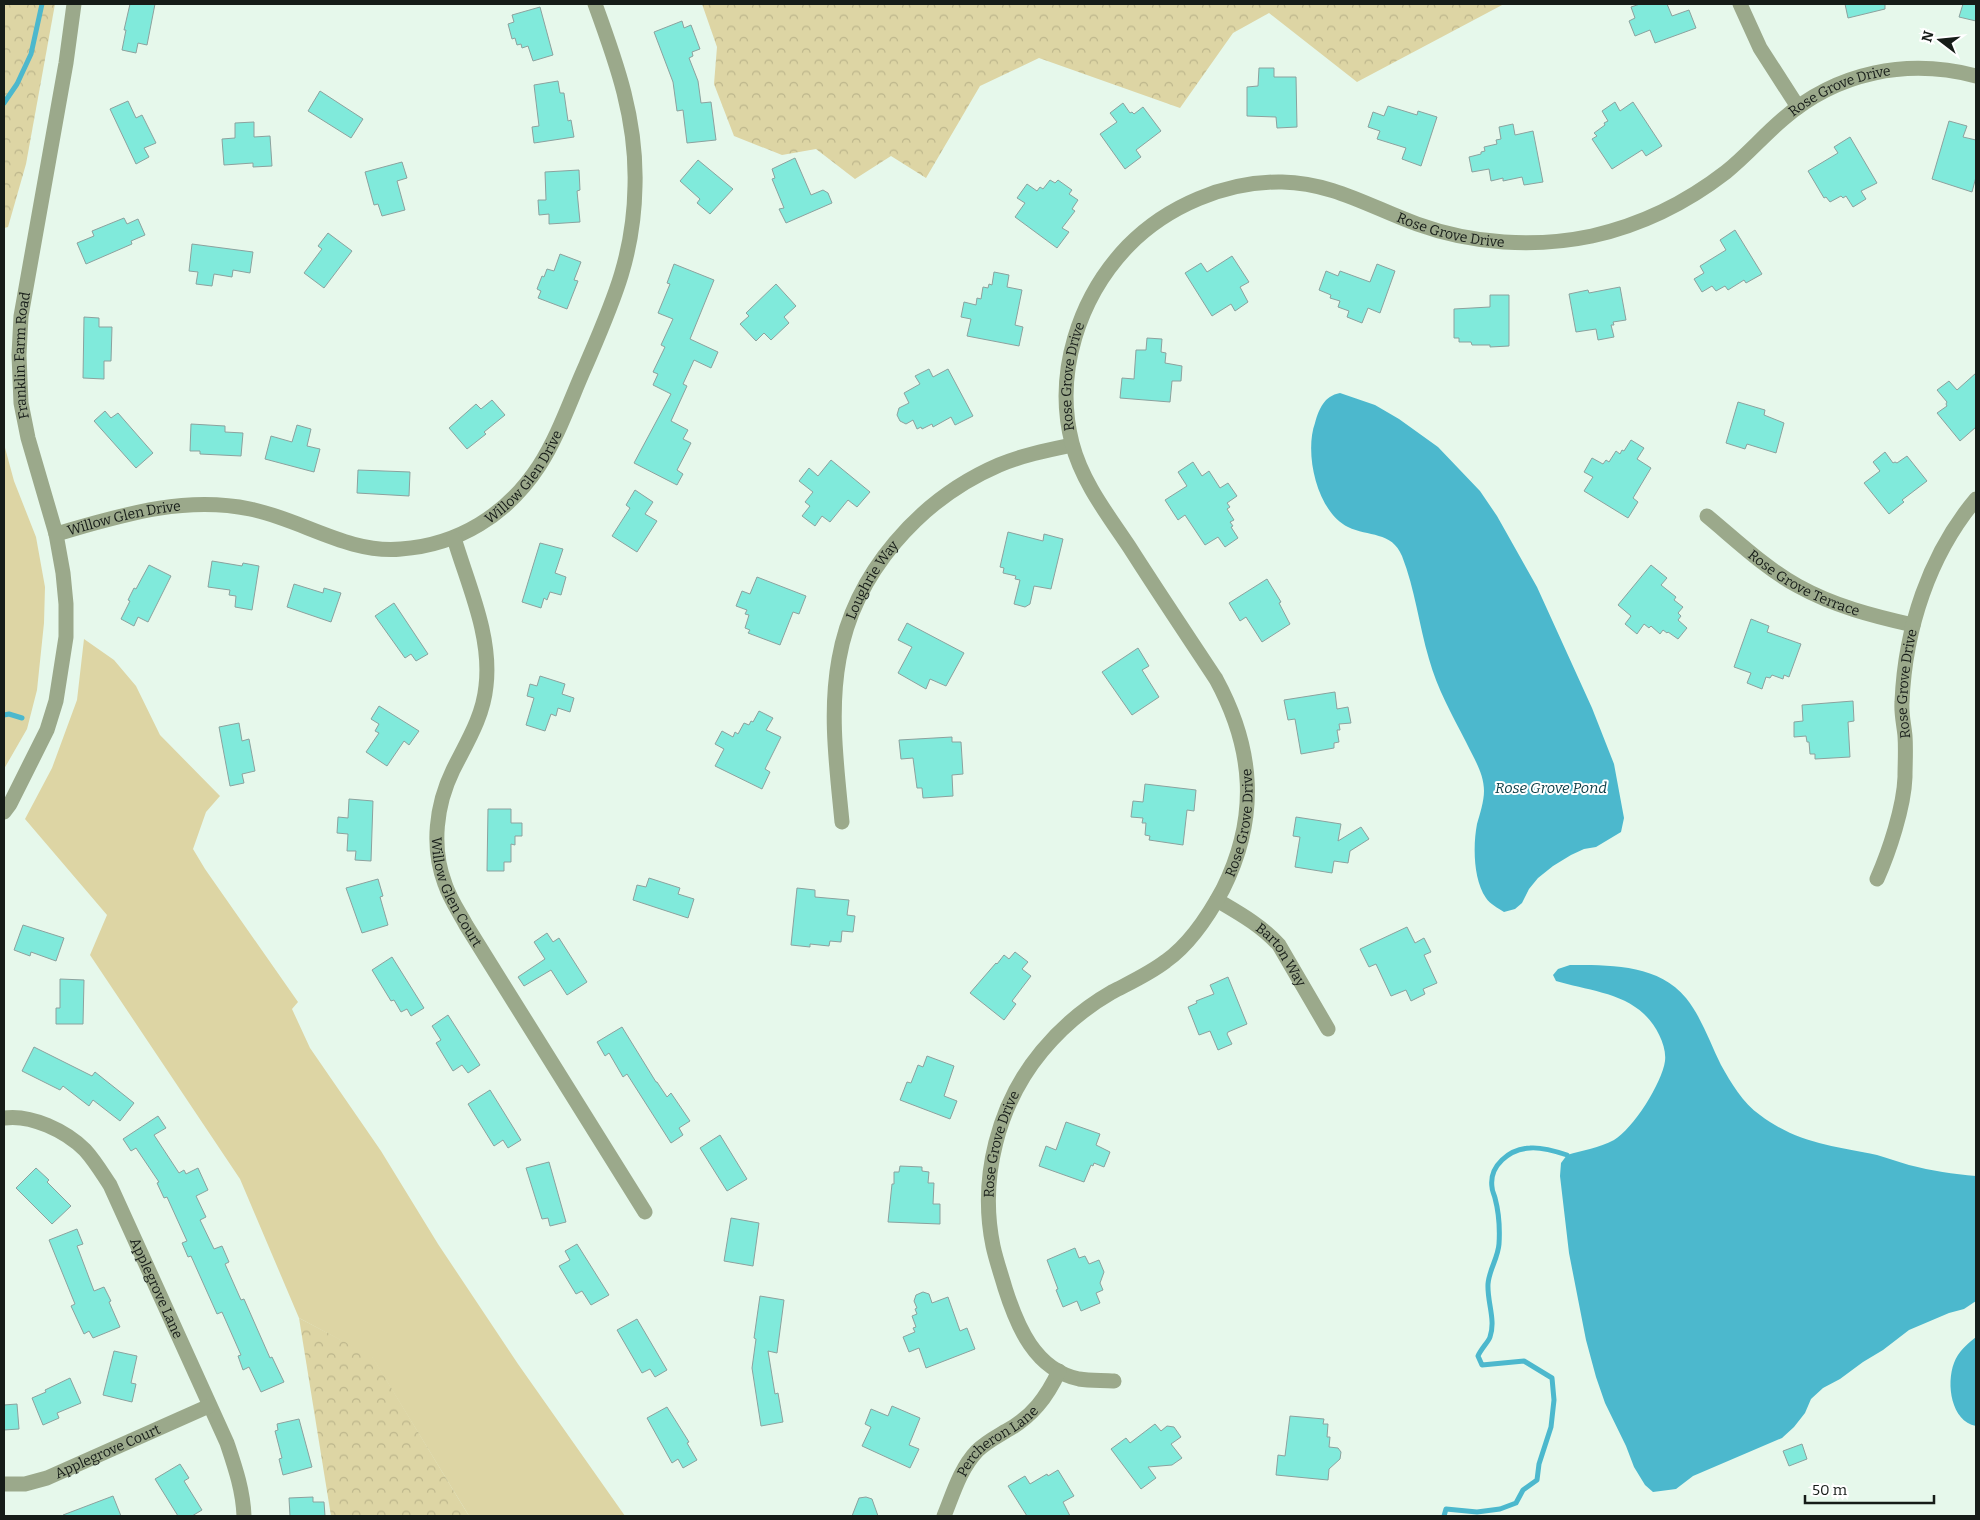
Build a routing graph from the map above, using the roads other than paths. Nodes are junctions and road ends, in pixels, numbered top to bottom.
1 (74, 4) edge
2 (595, 4) edge
3 (1740, 4) edge
4 (1976, 76) edge
5 (1798, 107) junction
6 (1072, 445) junction
7 (1976, 499) edge
8 (1707, 516) dead end
9 (56, 534) junction
10 (454, 538) junction
11 (1913, 625) junction
12 (4, 812) edge
13 (842, 822) dead end
14 (1877, 879) dead end
15 (1216, 900) junction
16 (1328, 1029) dead end
17 (4, 1118) edge
18 (645, 1212) dead end
19 (1059, 1371) junction
20 (1114, 1380) dead end
21 (210, 1406) junction
22 (4, 1484) edge
23 (244, 1516) edge
24 (944, 1516) edge

1 - 9 street, Franklin Farm Road
2 - 10 street, Willow Glen Drive
3 - 5 street
4 - 5 street, Rose Grove Drive
5 - 6 street, Rose Grove Drive
6 - 13 street, Loughrie Way
6 - 15 street, Rose Grove Drive
7 - 11 street, Rose Grove Drive
8 - 11 street, Rose Grove Terrace
9 - 10 street, Willow Glen Drive
9 - 12 street, Franklin Farm Road
10 - 18 street, Willow Glen Court
11 - 14 street, Rose Grove Drive
15 - 16 street, Barton Way
15 - 19 street, Rose Grove Drive
17 - 21 street, Applegrove Lane
19 - 20 street, Rose Grove Drive
19 - 24 street, Percheron Lane
21 - 22 street, Applegrove Court
21 - 23 street, Applegrove Lane

